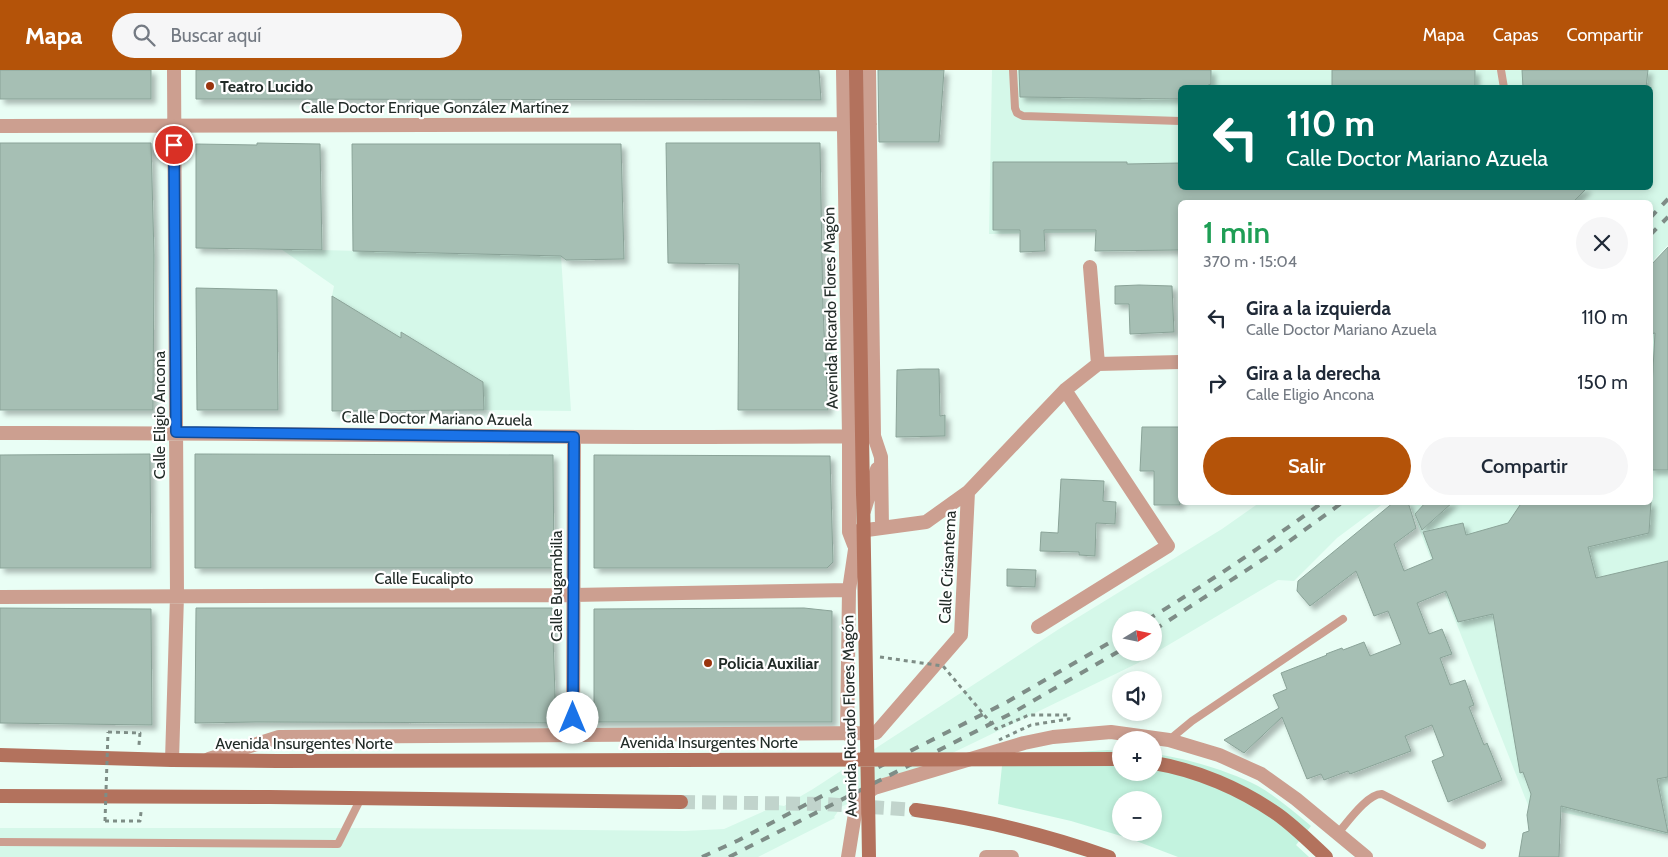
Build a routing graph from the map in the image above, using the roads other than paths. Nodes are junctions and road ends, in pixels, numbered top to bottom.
1 (174, 70) edge
2 (843, 70) edge
3 (856, 70) edge
4 (869, 70) edge
5 (1013, 70) edge
6 (1501, 70) edge
7 (1504, 85) edge
8 (1178, 121) edge
9 (845, 123) junction
10 (870, 124) junction
11 (0, 126) edge
12 (174, 126) junction
13 (1090, 267) dead end
14 (1178, 362) edge
15 (1098, 364) junction
16 (1065, 390) junction
17 (176, 432) junction
18 (0, 433) edge
19 (850, 436) junction
20 (874, 436) junction
21 (574, 437) junction
22 (881, 457) junction
23 (968, 492) junction
24 (882, 528) junction
25 (854, 531) junction
26 (848, 590) junction
27 (573, 595) junction
28 (177, 596) junction
29 (0, 598) edge
30 (1343, 619) dead end
31 (1038, 627) dead end
32 (848, 734) junction
33 (573, 736) junction
34 (1169, 740) junction
35 (0, 755) edge
36 (1112, 759) edge
37 (172, 760) junction
38 (206, 760) junction
39 (1162, 764) edge
40 (0, 796) edge
41 (361, 798) junction
42 (682, 802) tunnel mouth
43 (916, 810) tunnel mouth
44 (1338, 833) junction
45 (0, 842) edge
46 (1482, 845) dead end
47 (848, 857) edge
48 (870, 857) edge
49 (986, 857) edge
50 (1012, 857) edge
51 (1109, 857) edge
52 (1326, 857) edge
53 (1366, 857) edge

1 - 12 street, Calle Eligio Ancona
2 - 9 street, Avenida Ricardo Flores Magón
3 - 48 main road, Avenida Ricardo Flores Magón, bridge
4 - 10 street
5 - 8 lane
6 - 7 lane
9 - 10 street, Calle Doctor Enrique González Martínez
9 - 12 street, Calle Doctor Enrique González Martínez
9 - 19 street, Avenida Ricardo Flores Magón
10 - 20 street
11 - 12 street, Calle Doctor Enrique González Martínez
12 - 17 street, Calle Eligio Ancona
13 - 15 street
14 - 15 street
15 - 16 street
16 - 23 street
16 - 31 street
17 - 18 street, Calle Doctor Mariano Azuela
17 - 21 street, Calle Doctor Mariano Azuela
17 - 28 street, Calle Eligio Ancona
19 - 20 street, Calle Doctor Mariano Azuela
19 - 21 street, Calle Doctor Mariano Azuela
19 - 25 street, Avenida Ricardo Flores Magón
20 - 22 street
21 - 27 street, Calle Bugambilia
22 - 24 street
22 - 25 street
23 - 24 street
23 - 32 street, Calle Crisantema
24 - 25 street
25 - 26 street, Avenida Ricardo Flores Magón
26 - 27 street, Calle Eucalipto
26 - 32 street, Avenida Ricardo Flores Magón
27 - 28 street, Calle Eucalipto
27 - 33 street, Calle Bugambilia
28 - 29 street, Calle Eucalipto
28 - 37 street, Calle Eligio Ancona
30 - 34 lane
32 - 33 street, Avenida Insurgentes Norte
33 - 38 street, Avenida Insurgentes Norte
34 - 44 street
34 - 47 street
35 - 37 main road, Avenida Insurgentes Norte
36 - 38 main road, Avenida Insurgentes Norte, bridge
37 - 38 main road, Avenida Insurgentes Norte
39 - 52 main road
40 - 41 main road
41 - 42 main road
41 - 45 lane
43 - 51 main road
44 - 46 lane
44 - 53 street
49 - 50 street

